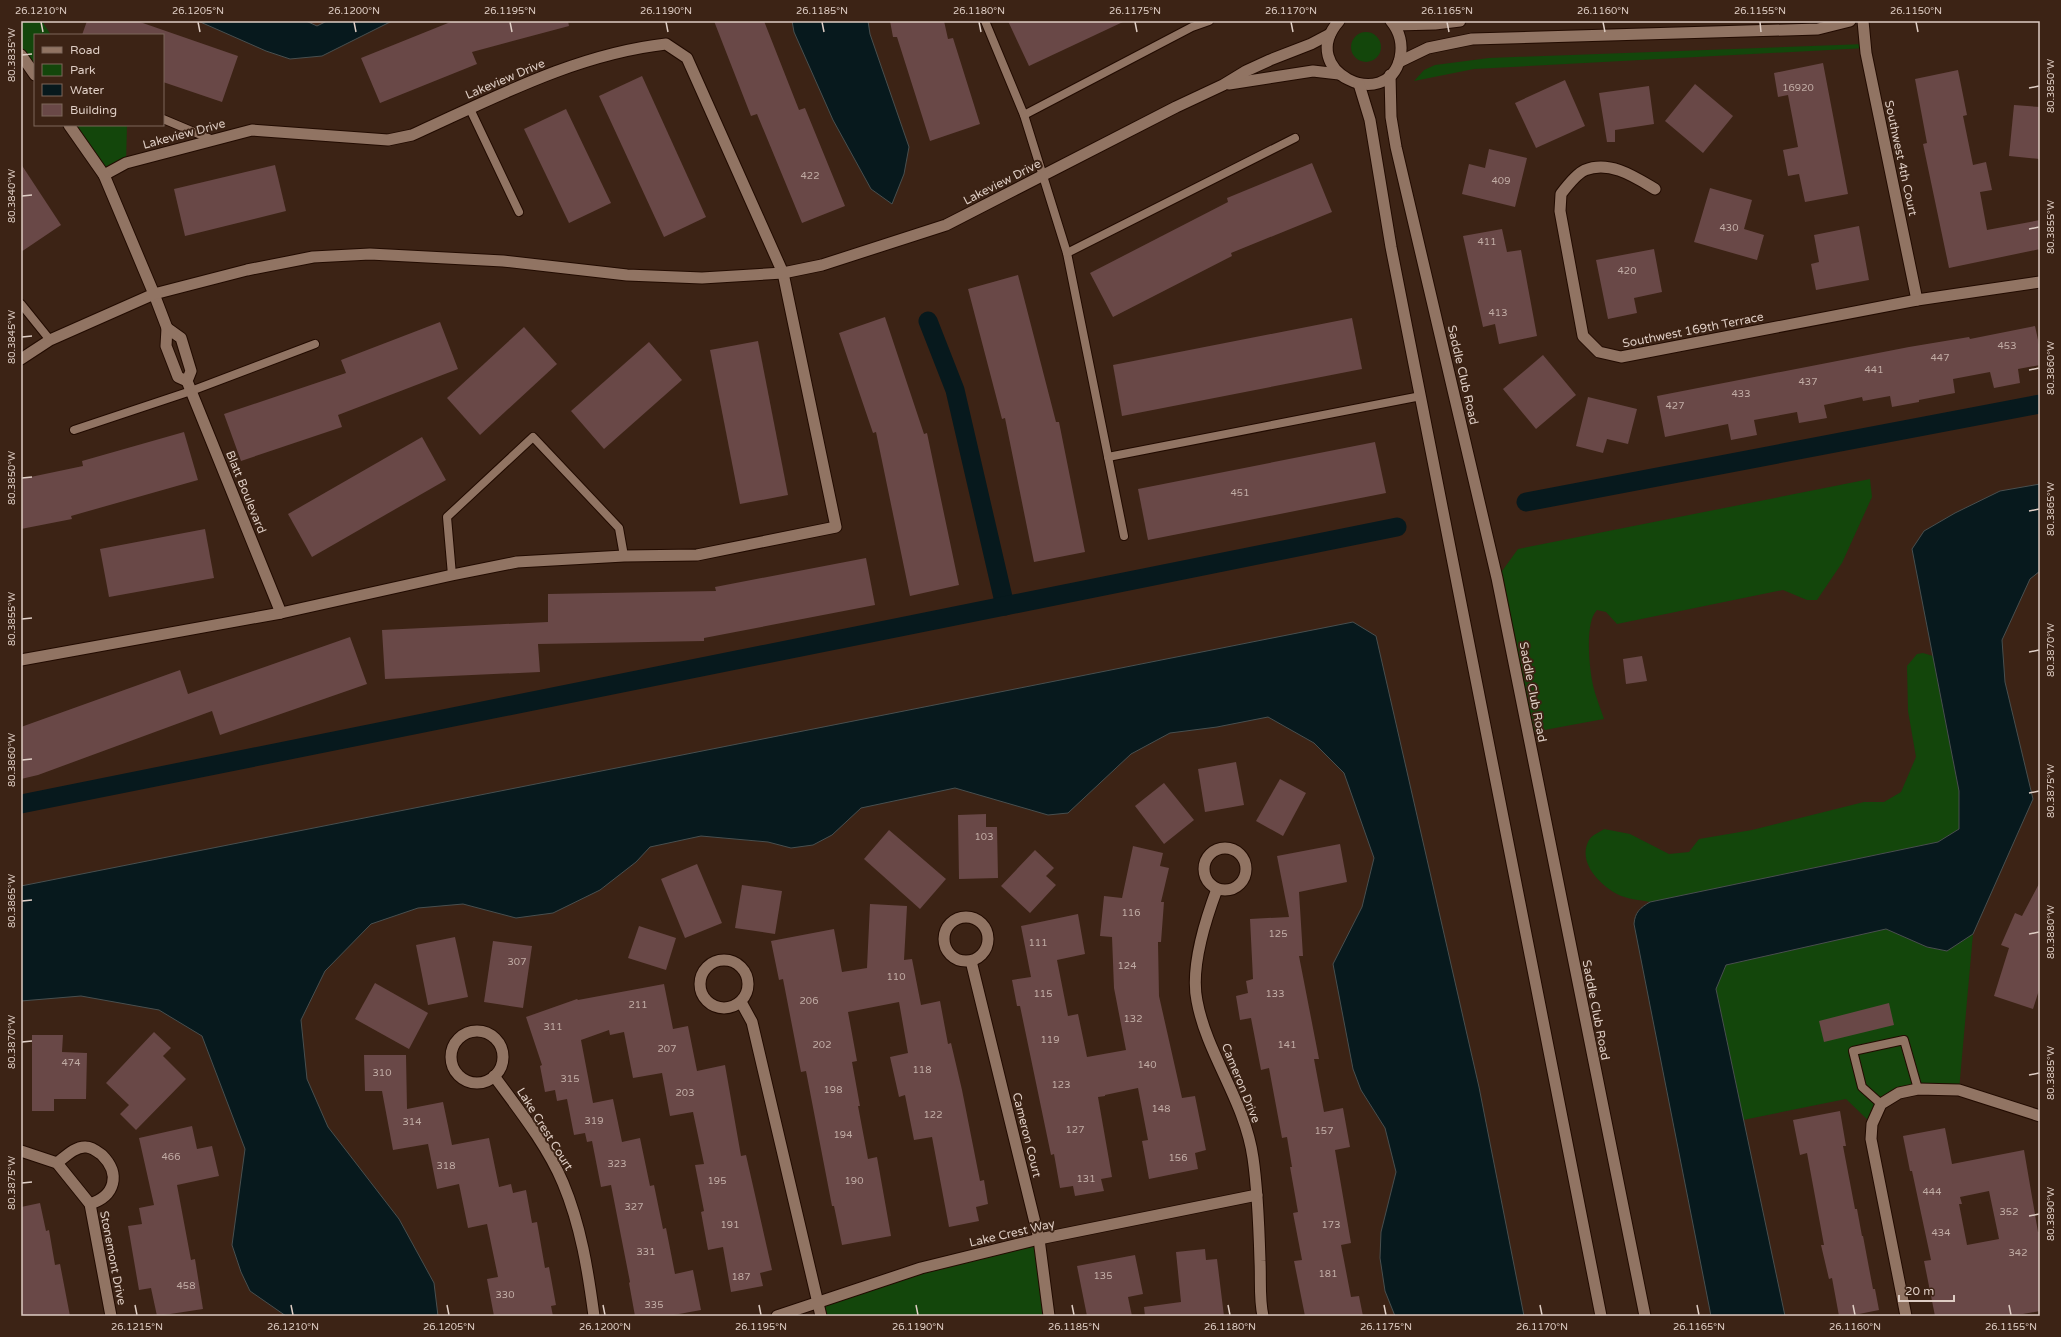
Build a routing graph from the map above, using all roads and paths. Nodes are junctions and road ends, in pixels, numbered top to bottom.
1 (985, 21) edge
2 (1209, 21) edge
3 (1339, 21) edge
4 (1460, 21) edge
5 (1850, 21) edge
6 (1863, 21) edge
7 (1393, 23) edge
8 (1330, 34) junction
9 (21, 55) edge
10 (1399, 62) junction
11 (34, 74) edge
12 (1339, 74) junction
13 (1390, 75) junction
14 (1359, 84) junction
15 (1223, 85) junction
16 (470, 109) junction
17 (1024, 115) junction
18 (164, 119) edge
19 (70, 126) edge
20 (1295, 138) dead end
21 (213, 140) junction
22 (104, 175) junction
23 (1043, 176) junction
24 (1655, 189) dead end
25 (519, 212) dead end
26 (1067, 253) junction
27 (783, 273) junction
28 (2040, 282) edge
29 (154, 294) junction
30 (1917, 300) junction
31 (21, 304) edge
32 (167, 328) junction
33 (50, 340) junction
34 (315, 344) dead end
35 (21, 359) edge
36 (189, 386) junction
37 (1421, 396) junction
38 (74, 430) dead end
39 (1108, 457) junction
40 (1124, 536) dead end
41 (624, 556) junction
42 (452, 574) junction
43 (281, 613) junction
44 (21, 660) edge
45 (1217, 889) dead end
46 (971, 961) junction
47 (741, 1002) junction
48 (494, 1076) junction
49 (1918, 1089) junction
50 (1881, 1104) junction
51 (2040, 1116) edge
52 (21, 1151) edge
53 (58, 1163) junction
54 (1257, 1195) junction
55 (90, 1204) junction
56 (1039, 1239) junction
57 (816, 1301) junction
58 (111, 1316) edge
59 (594, 1316) edge
60 (777, 1316) edge
61 (821, 1316) edge
62 (1050, 1316) edge
63 (1263, 1316) edge
64 (1601, 1316) edge
65 (1644, 1316) edge
66 (1906, 1316) edge

1 - 17 lane
2 - 17 lane
3 - 8 street
4 - 7 street
5 - 10 street
6 - 30 street, Southwest 4th Court
7 - 10 street
8 - 12 street
8 - 15 street, Lakeview Drive
9 - 11 street
10 - 13 street
12 - 14 street
12 - 15 street, Lakeview Drive
13 - 14 street
13 - 65 street, Saddle Club Road
14 - 37 street
15 - 23 street, Lakeview Drive
16 - 21 street, Lakeview Drive
16 - 25 lane
16 - 27 street, Lakeview Drive
17 - 23 lane
18 - 21 lane
19 - 22 street, Blatt Boulevard
20 - 26 lane
21 - 22 street, Lakeview Drive
22 - 29 street, Blatt Boulevard
23 - 26 lane
23 - 27 street, Lakeview Drive
24 - 30 street, Southwest 169th Terrace
26 - 39 lane
27 - 29 street, Lakeview Drive
27 - 41 street
28 - 30 street, Southwest 169th Terrace
29 - 32 street, Blatt Boulevard
29 - 33 street, Lakeview Drive
31 - 33 lane
32 - 36 street, Blatt Boulevard
32 - 36 street, Blatt Boulevard
33 - 35 street, Lakeview Drive
34 - 36 lane
36 - 38 lane
36 - 43 street, Blatt Boulevard
37 - 39 lane
37 - 64 street
39 - 40 lane
41 - 42 street
41 - 42 lane
42 - 43 street
43 - 44 street
45 - 54 street, Cameron Drive
46 - 46 street
46 - 56 street, Cameron Court
47 - 47 street
47 - 57 street
48 - 48 street
48 - 59 street, Lake Crest Court
49 - 50 street
49 - 50 lane
49 - 51 street
50 - 66 street
52 - 53 street
53 - 55 street, Stonemont Drive
53 - 55 street, Stonemont Drive
54 - 56 street, Lake Crest Way
54 - 63 street, Cameron Drive
55 - 58 street, Stonemont Drive
56 - 57 street, Lake Crest Way
56 - 62 street, Cameron Court
57 - 60 street, Lake Crest Way
57 - 61 street

